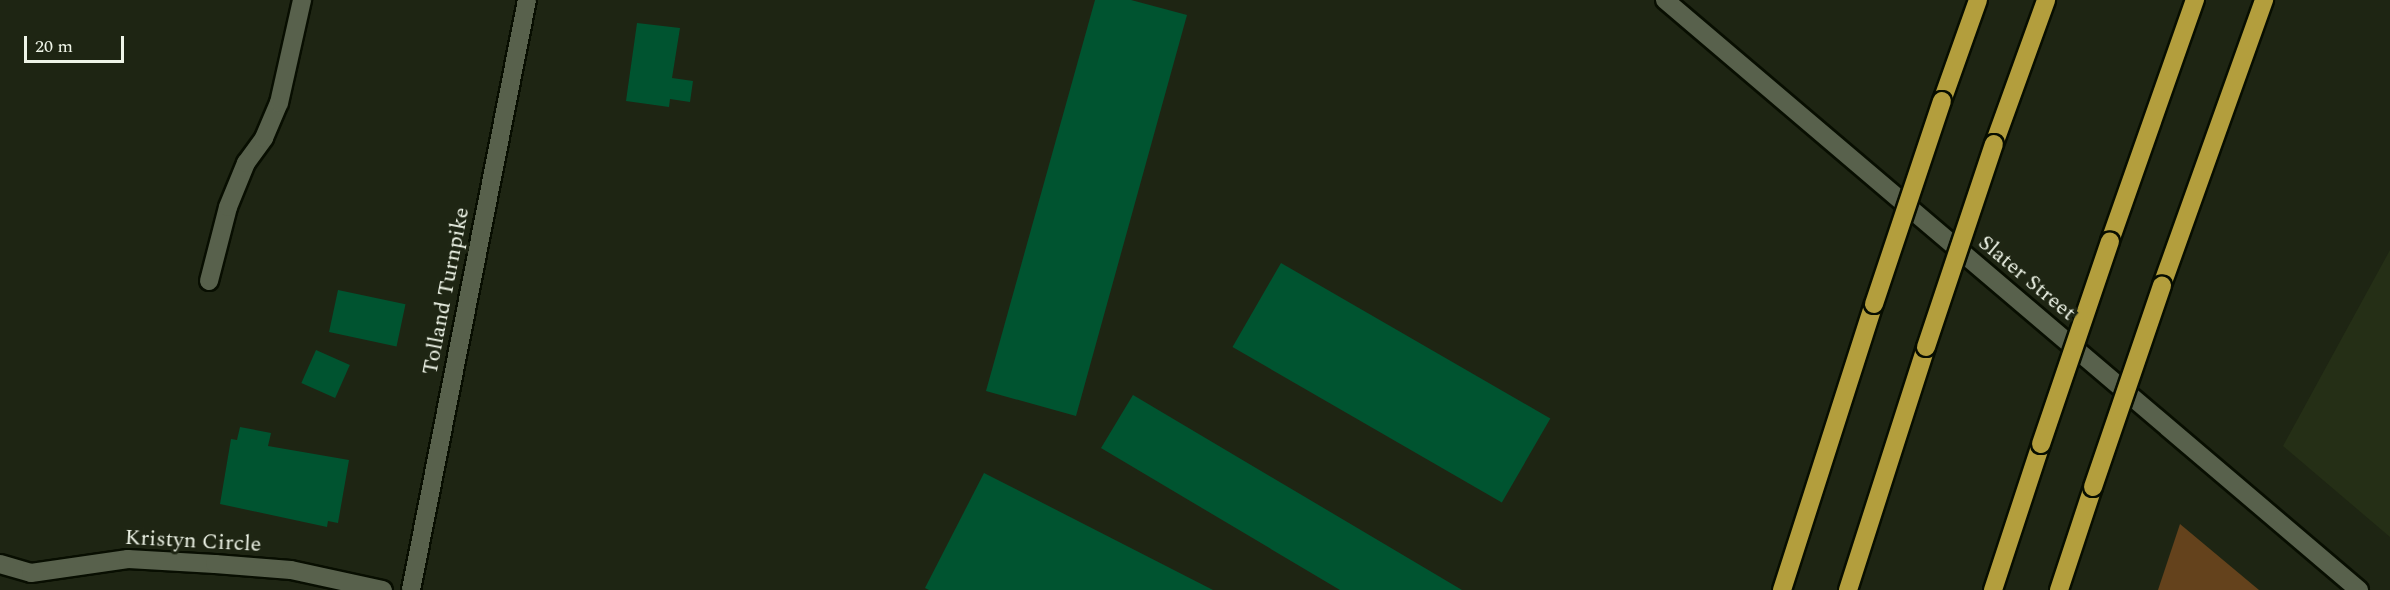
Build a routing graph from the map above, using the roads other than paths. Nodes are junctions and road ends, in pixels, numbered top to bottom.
1 (302, 0) edge
2 (527, 0) edge
3 (1665, 0) edge
4 (1978, 0) edge
5 (2046, 0) edge
6 (2196, 0) edge
7 (2264, 0) edge
8 (209, 281) dead end
9 (0, 564) edge
10 (383, 590) edge
11 (411, 590) edge
12 (1782, 590) edge
13 (1848, 590) edge
14 (1993, 590) edge
15 (2060, 590) edge
16 (2360, 590) edge

1 - 8 street
2 - 11 street, Tolland Turnpike
3 - 16 street, Slater Street
4 - 12 highway, bridge
5 - 13 highway, bridge
6 - 14 highway, bridge
7 - 15 highway, bridge
9 - 10 street, Kristyn Circle

